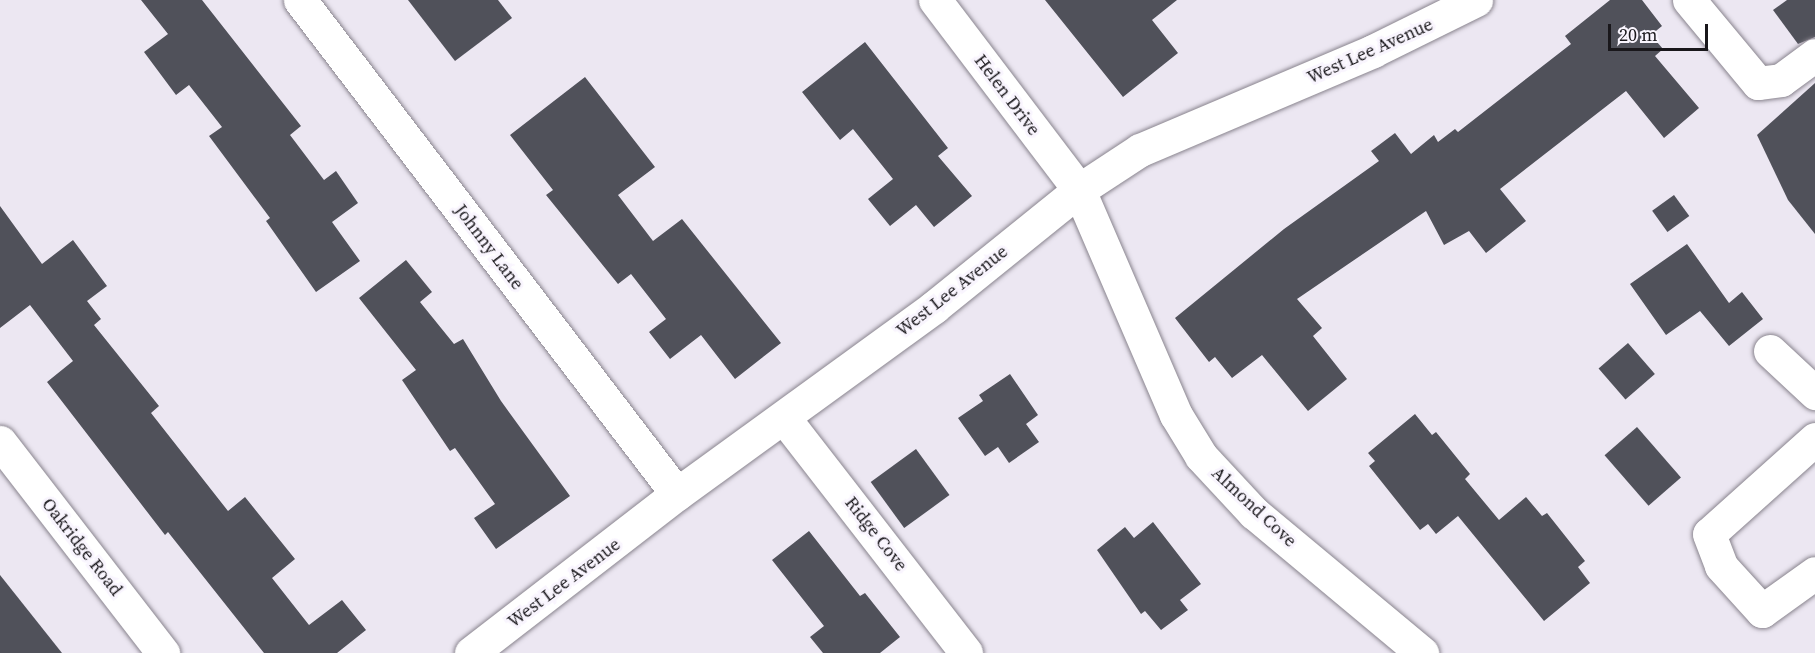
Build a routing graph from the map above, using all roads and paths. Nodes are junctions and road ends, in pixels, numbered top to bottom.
1 (300, 0) edge
2 (935, 0) edge
3 (1476, 0) edge
4 (1689, 0) edge
5 (1815, 55) edge
6 (1080, 190) junction
7 (1770, 351) dead end
8 (1815, 393) edge
9 (784, 418) junction
10 (1815, 439) edge
11 (0, 442) edge
12 (677, 494) junction
13 (1815, 573) edge
14 (163, 653) edge
15 (471, 653) edge
16 (966, 653) edge
17 (1422, 653) edge

1 - 12 street, Johnny Lane
2 - 6 street, Helen Drive
3 - 6 street, West Lee Avenue
4 - 5 street
6 - 9 street, West Lee Avenue
6 - 17 street, Almond Cove
7 - 8 street
9 - 12 street, West Lee Avenue
9 - 16 street, Ridge Cove
10 - 13 street
11 - 14 street, Oakridge Road
12 - 15 street, West Lee Avenue

